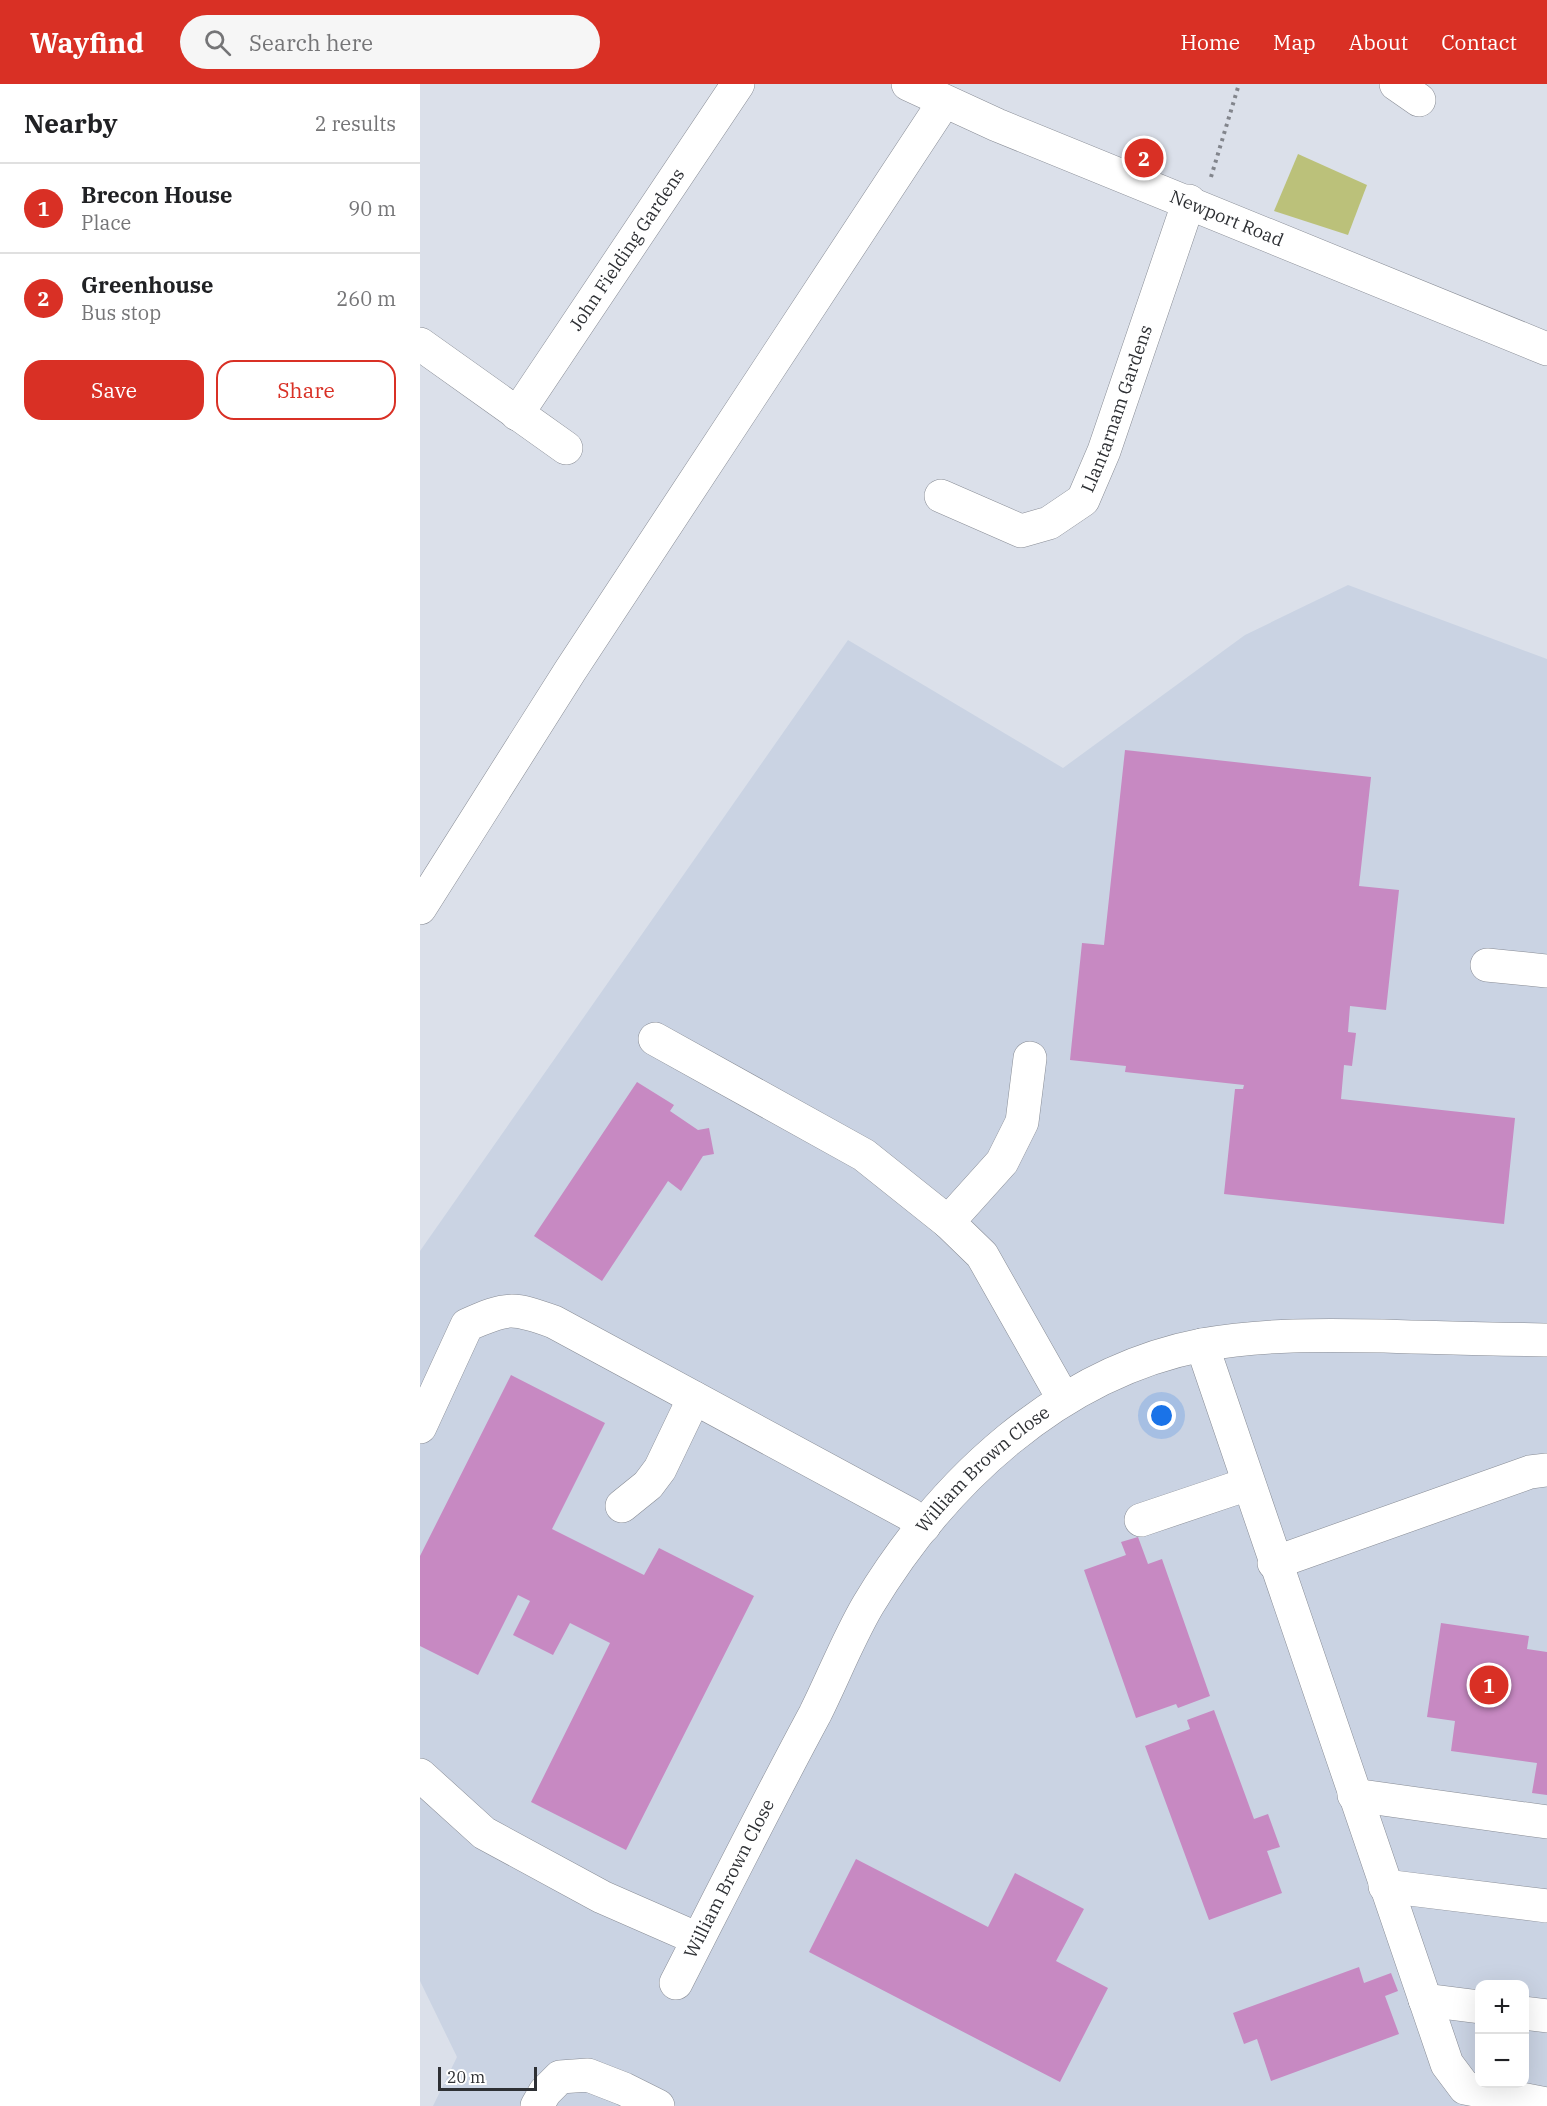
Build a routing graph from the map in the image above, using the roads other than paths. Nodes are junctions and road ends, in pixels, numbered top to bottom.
1 (738, 84) edge
2 (908, 84) edge
3 (944, 102) junction
4 (1196, 204) junction
5 (420, 344) edge
6 (1547, 349) edge
7 (517, 414) junction
8 (566, 447) dead end
9 (941, 496) dead end
10 (420, 908) edge
11 (1487, 965) dead end
12 (1547, 971) edge
13 (655, 1039) dead end
14 (1030, 1058) dead end
15 (948, 1222) junction
16 (1547, 1340) edge
17 (1202, 1345) junction
18 (694, 1398) junction
19 (1063, 1398) junction
20 (420, 1427) edge
21 (1547, 1470) edge
22 (1248, 1484) junction
23 (622, 1506) dead end
24 (1141, 1520) dead end
25 (924, 1526) junction
26 (1274, 1563) junction
27 (420, 1775) edge
28 (1354, 1795) junction
29 (1547, 1822) edge
30 (1385, 1886) junction
31 (1547, 1906) edge
32 (698, 1939) junction
33 (676, 1983) dead end
34 (1425, 2000) junction
35 (1475, 2006) edge
36 (1529, 2014) edge
37 (1547, 2016) edge
38 (1547, 2104) edge
39 (537, 2106) edge
40 (658, 2106) edge

1 - 7 street, John Fielding Gardens
2 - 3 street, Newport Road
3 - 4 street, Newport Road
3 - 10 street
4 - 6 street, Newport Road
4 - 9 street, Llantarnam Gardens
5 - 7 street
7 - 8 street
11 - 12 street
13 - 15 street
14 - 15 street
15 - 19 street
16 - 17 street, William Brown Close
17 - 19 street, William Brown Close
17 - 22 street
18 - 20 street
18 - 23 street
18 - 25 street
19 - 25 street, William Brown Close
21 - 26 street
22 - 24 street
22 - 26 street
25 - 32 street, William Brown Close
26 - 28 street
27 - 32 street
28 - 29 street
28 - 30 street
30 - 31 street
30 - 34 street
32 - 33 street, William Brown Close
34 - 35 street
34 - 38 street
36 - 37 street
39 - 40 street

